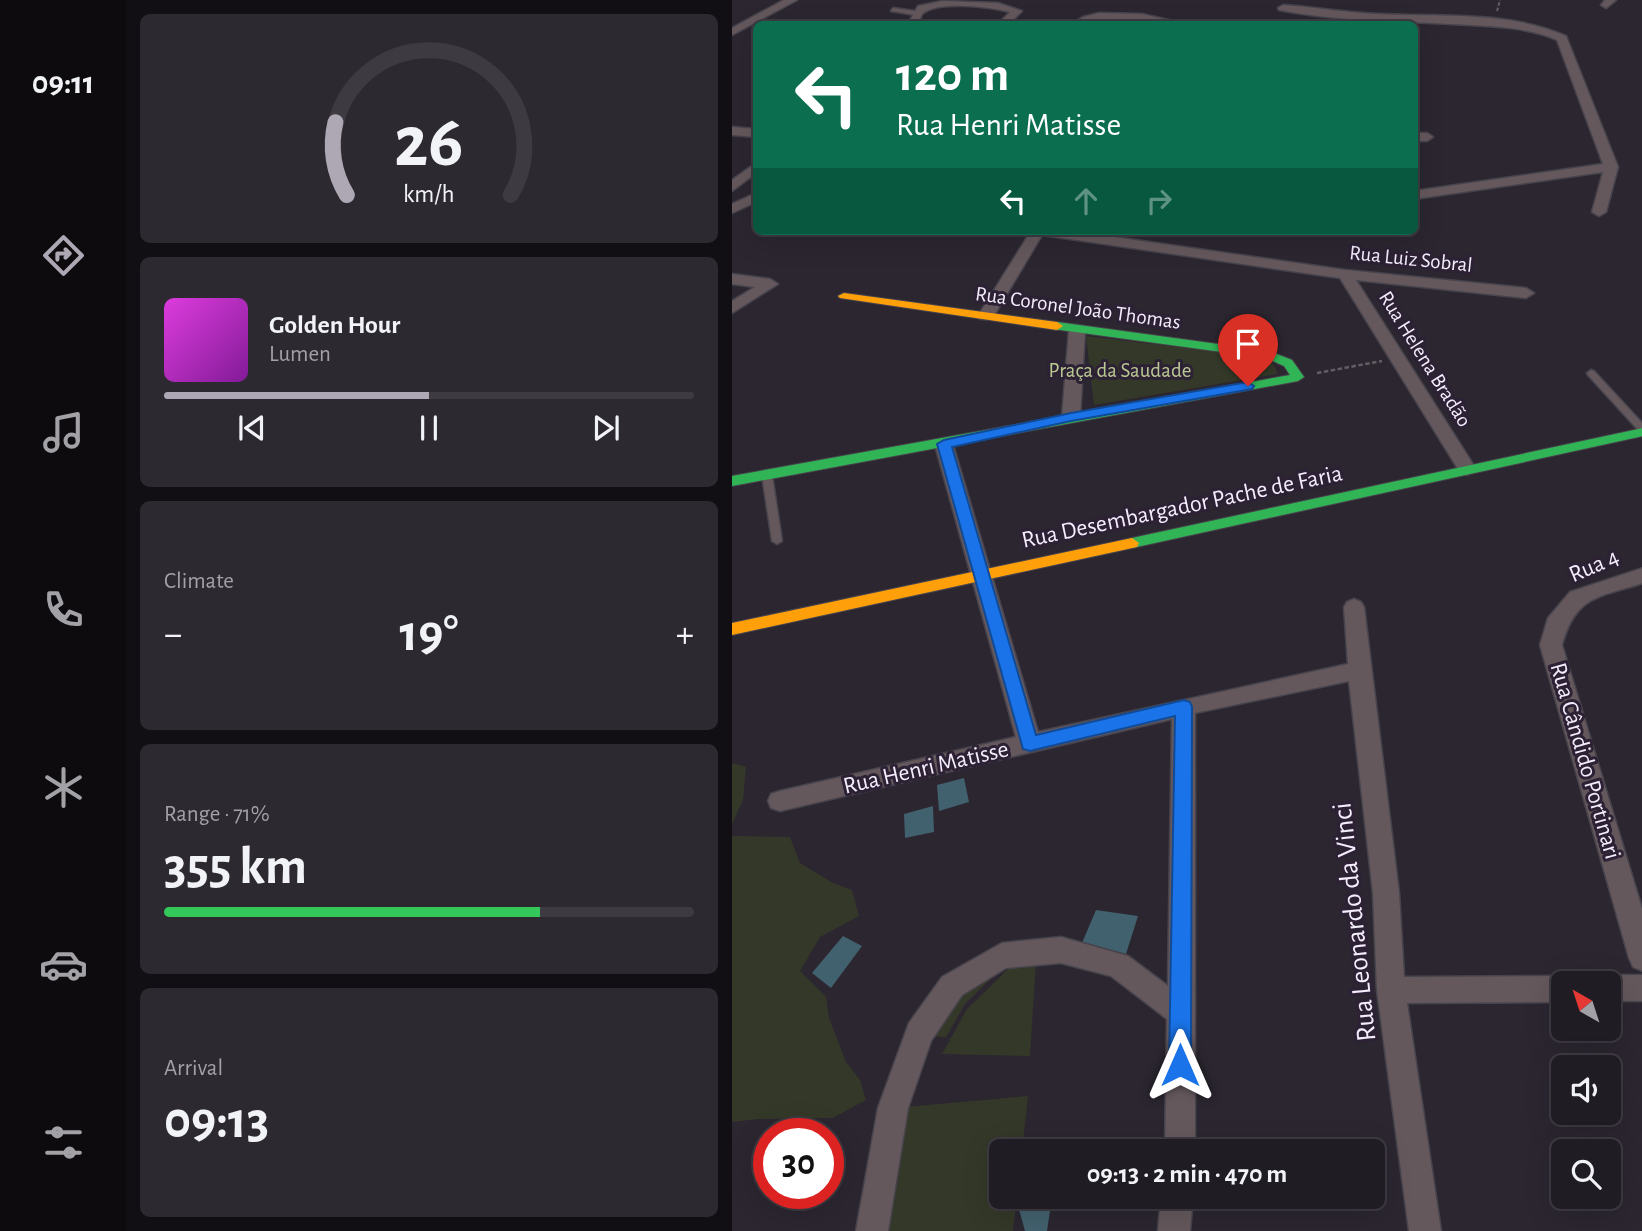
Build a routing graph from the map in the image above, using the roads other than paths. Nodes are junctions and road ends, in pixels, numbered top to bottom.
1 (792, 0) edge
2 (998, 3) edge
3 (1283, 8) dead end
4 (893, 10) dead end
5 (914, 19) edge
6 (1339, 19) edge
7 (1006, 21) edge
8 (1084, 21) edge
9 (1164, 21) edge
10 (1379, 21) edge
11 (1418, 23) edge
12 (732, 29) edge
13 (732, 131) edge
14 (753, 134) edge
15 (1611, 167) junction
16 (753, 170) edge
17 (732, 187) edge
18 (732, 193) edge
19 (1418, 194) edge
20 (753, 196) edge
21 (753, 198) edge
22 (732, 209) edge
23 (1599, 212) dead end
24 (1037, 235) edge
25 (1068, 235) edge
26 (1345, 274) junction
27 (732, 279) edge
28 (1526, 293) dead end
29 (844, 296) dead end
30 (732, 308) edge
31 (986, 316) junction
32 (1077, 330) junction
33 (1591, 373) dead end
34 (1071, 417) junction
35 (1643, 431) edge
36 (944, 444) junction
37 (1467, 469) junction
38 (767, 475) junction
39 (732, 481) edge
40 (777, 541) dead end
41 (981, 574) junction
42 (1643, 575) edge
43 (1354, 607) dead end
44 (732, 629) edge
45 (1551, 645) joint
46 (1359, 670) junction
47 (1184, 707) junction
48 (1030, 744) junction
49 (780, 801) dead end
50 (1643, 958) edge
51 (1621, 988) edge
52 (1643, 988) edge
53 (1551, 989) edge
54 (1391, 990) junction
55 (1180, 1012) junction
56 (1180, 1139) edge
57 (1176, 1209) edge
58 (872, 1231) edge
59 (1174, 1231) edge
60 (1425, 1231) edge

1 - 12 street
2 - 5 street
2 - 7 street
3 - 6 street
4 - 5 lane
6 - 10 street
8 - 9 street
11 - 15 street
13 - 14 street
15 - 19 street
15 - 23 street
16 - 17 street
18 - 20 street
21 - 22 street
24 - 31 street
25 - 26 street, Rua Luiz Sobral
26 - 28 street, Rua Luiz Sobral
26 - 37 street, Rua Helena Bradão
27 - 30 street
29 - 31 street, Rua Coronel João Thomas
31 - 32 street, Rua Coronel João Thomas
32 - 34 street
32 - 34 street, Rua Coronel João Thomas
33 - 35 lane
34 - 36 street
35 - 37 street, Rua Desembargador Pache de Faria
36 - 38 street
36 - 41 street
37 - 41 street, Rua Desembargador Pache de Faria
38 - 39 street
38 - 40 lane
41 - 44 street, Rua Desembargador Pache de Faria
41 - 48 street
42 - 45 street, Rua 4
43 - 46 street, Rua Leonardo da Vinci
45 - 50 street, Rua Cândido Portinari
46 - 47 street, Rua Henri Matisse
46 - 54 street, Rua Leonardo da Vinci
47 - 48 street, Rua Henri Matisse
47 - 55 street
48 - 49 street, Rua Henri Matisse
51 - 52 street
53 - 54 street
54 - 60 street, Rua Leonardo da Vinci
55 - 56 street
55 - 58 street
57 - 59 street

